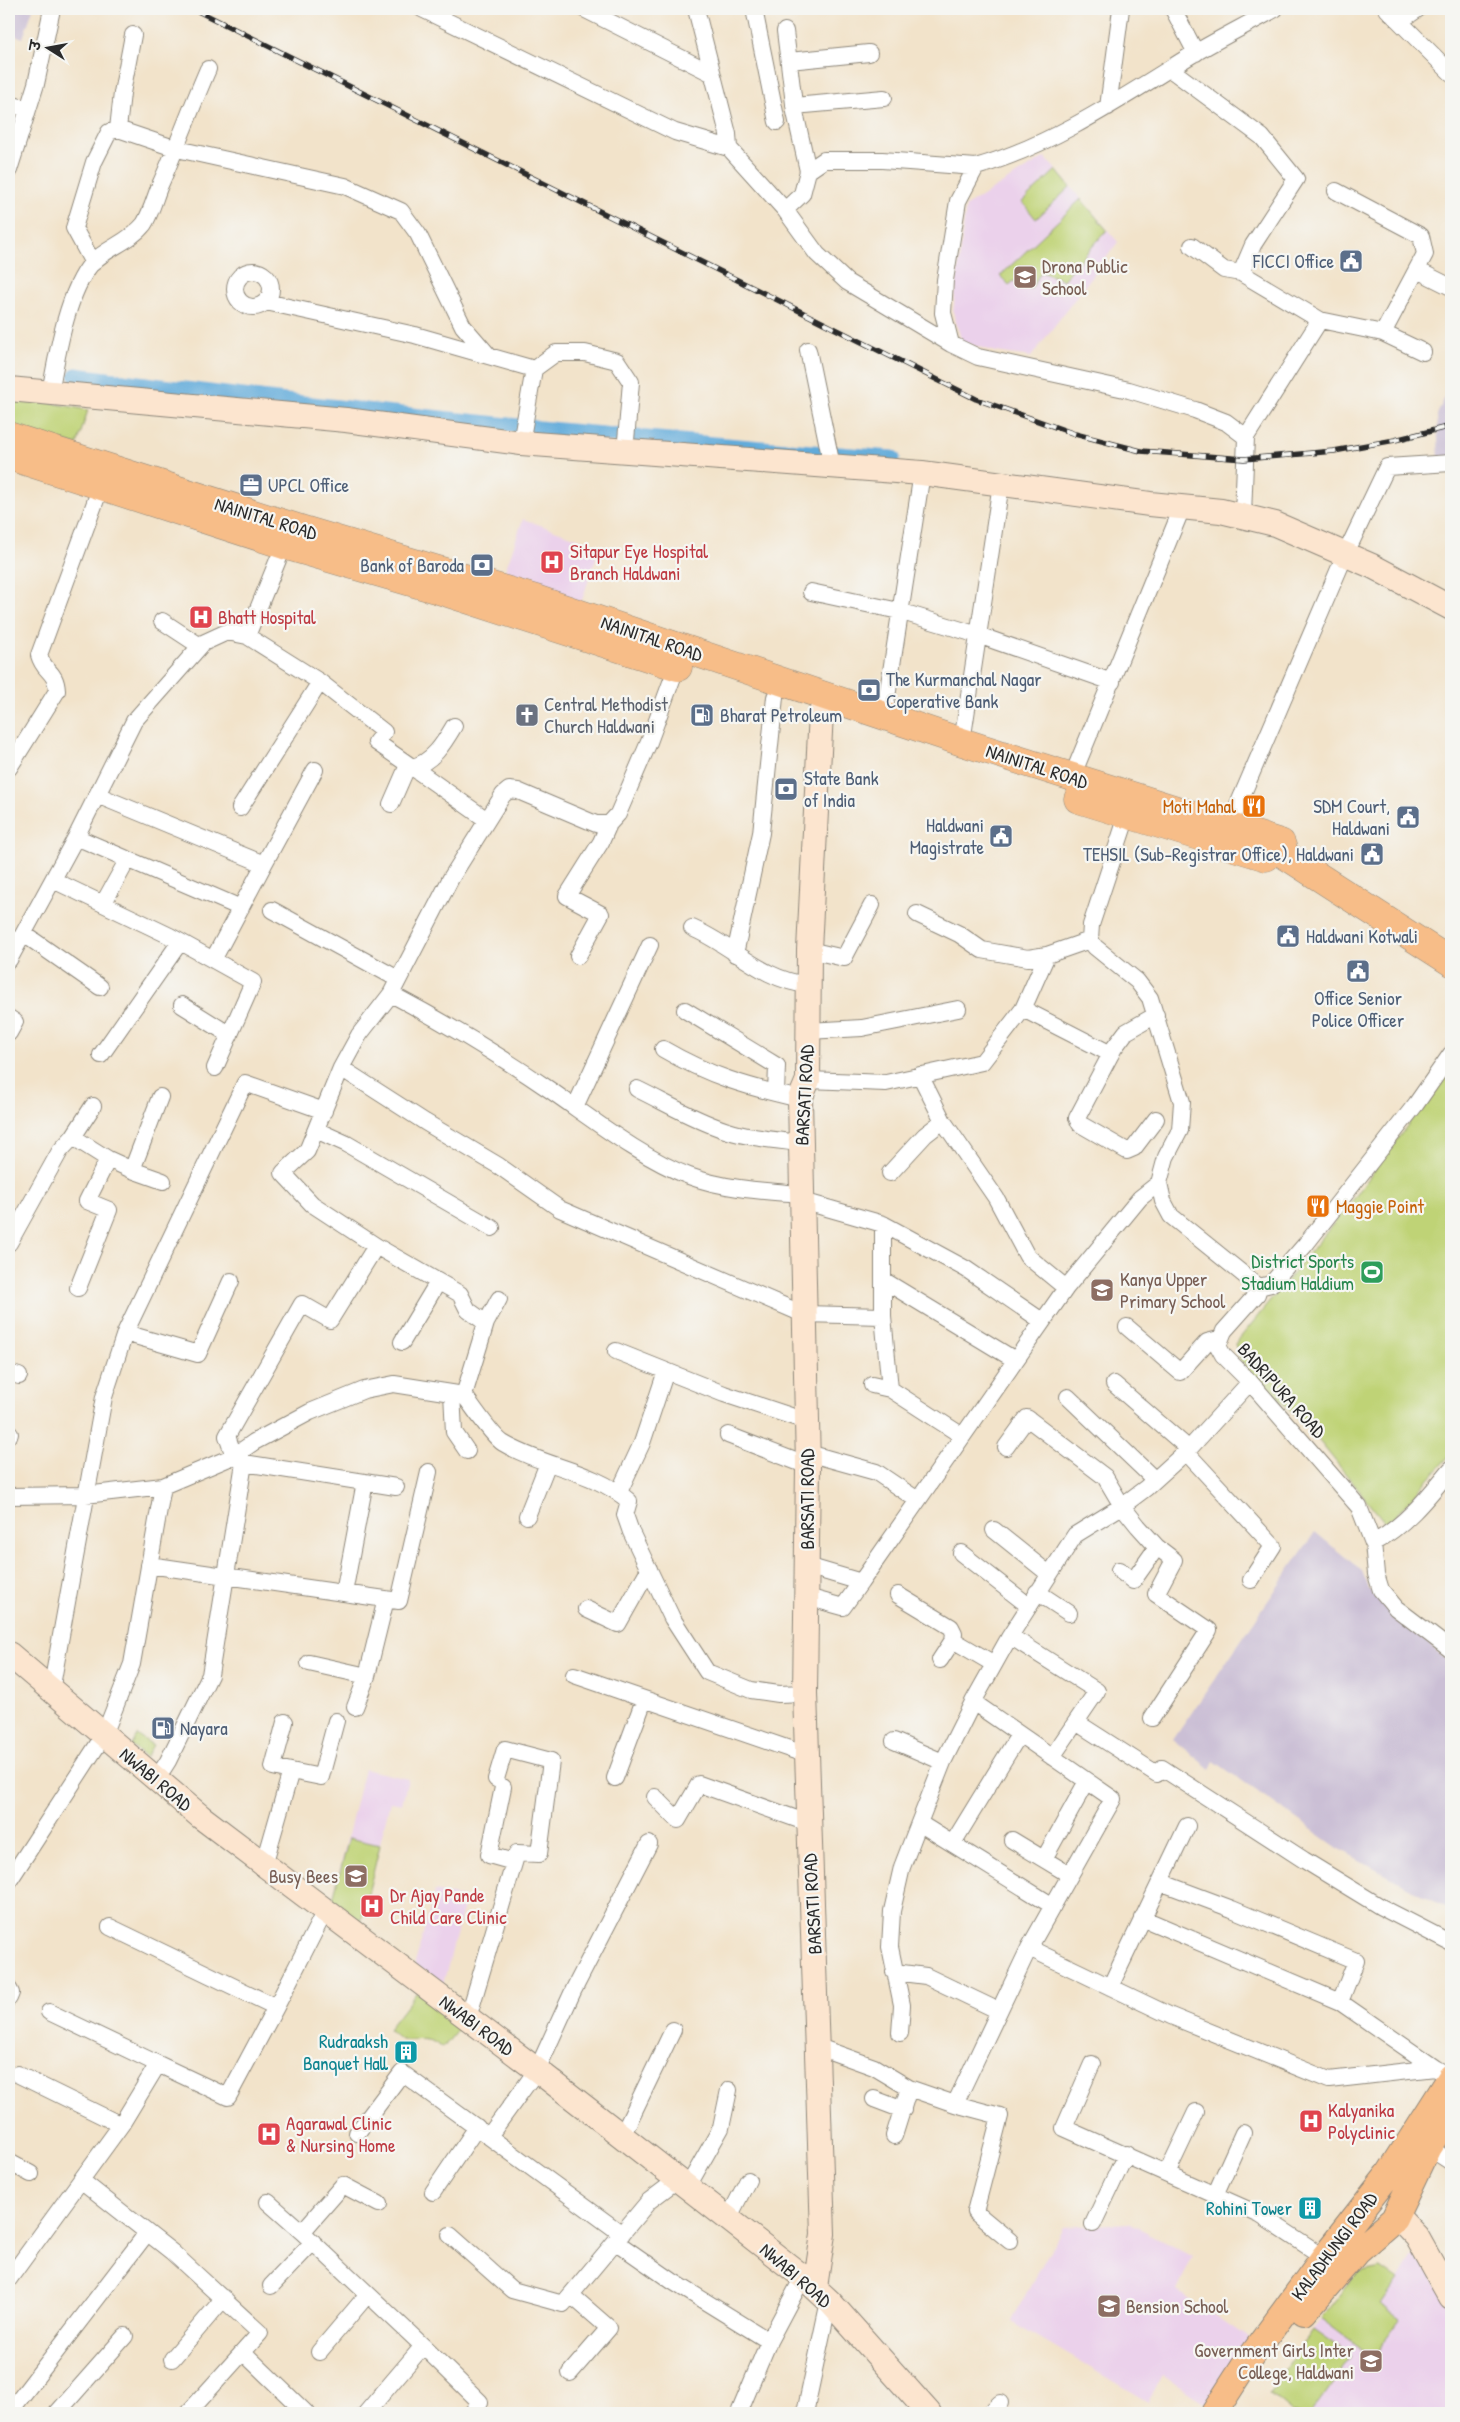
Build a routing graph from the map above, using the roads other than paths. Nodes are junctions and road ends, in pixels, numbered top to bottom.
1 (52, 9) edge
2 (422, 9) edge
3 (584, 9) edge
4 (696, 9) edge
5 (754, 9) edge
6 (1121, 9) edge
7 (1173, 9) edge
8 (1274, 9) edge
9 (1387, 9) edge
10 (1418, 9) edge
11 (1400, 21) junction
12 (785, 31) dead end
13 (133, 35) dead end
14 (869, 53) dead end
15 (1196, 53) junction
16 (789, 61) junction
17 (208, 69) dead end
18 (1170, 69) junction
19 (711, 73) junction
20 (1451, 73) edge
21 (884, 98) dead end
22 (9, 104) edge
23 (794, 106) junction
24 (1108, 107) junction
25 (28, 109) junction
26 (777, 122) dead end
27 (118, 129) junction
28 (729, 148) junction
29 (177, 149) junction
30 (976, 167) junction
31 (9, 170) edge
32 (808, 171) junction
33 (1336, 191) dead end
34 (785, 210) junction
35 (1192, 246) dead end
36 (93, 263) junction
37 (1416, 270) junction
38 (1241, 274) junction
39 (1451, 287) edge
40 (266, 302) dead end
41 (1320, 320) junction
42 (1383, 333) junction
43 (951, 344) junction
44 (808, 350) dead end
45 (1423, 352) dead end
46 (489, 356) junction
47 (534, 369) junction
48 (9, 389) edge
49 (50, 393) junction
50 (523, 432) junction
51 (9, 436) edge
52 (1246, 437) junction
53 (627, 440) junction
54 (9, 456) edge
55 (1451, 463) edge
56 (832, 466) junction
57 (922, 473) junction
58 (1001, 484) junction
59 (101, 486) junction
60 (1182, 508) junction
61 (1242, 515) junction
62 (284, 545) junction
63 (319, 545) junction
64 (1345, 555) junction
65 (811, 592) dead end
66 (1451, 608) edge
67 (899, 611) junction
68 (162, 621) dead end
69 (978, 635) junction
70 (247, 636) junction
71 (200, 646) junction
72 (677, 666) junction
73 (320, 682) junction
74 (1112, 682) junction
75 (775, 697) junction
76 (821, 712) junction
77 (884, 716) junction
78 (454, 726) dead end
79 (960, 751) junction
80 (410, 766) junction
81 (9, 768) edge
82 (315, 770) dead end
83 (1072, 778) junction
84 (97, 796) junction
85 (391, 804) dead end
86 (1131, 806) junction
87 (240, 808) dead end
88 (487, 820) junction
89 (609, 824) junction
90 (1229, 826) junction
91 (76, 837) junction
92 (1286, 855) junction
93 (128, 858) junction
94 (264, 864) junction
95 (53, 880) junction
96 (104, 904) junction
97 (872, 905) dead end
98 (241, 908) junction
99 (272, 910) dead end
100 (917, 914) dead end
101 (692, 928) dead end
102 (24, 934) junction
103 (1090, 940) junction
104 (180, 942) junction
105 (650, 945) dead end
106 (809, 950) junction
107 (735, 954) junction
108 (1047, 955) junction
109 (578, 956) dead end
110 (9, 960) edge
111 (212, 960) junction
112 (1451, 962) edge
113 (808, 985) junction
114 (100, 987) dead end
115 (395, 987) junction
116 (182, 1005) dead end
117 (958, 1009) dead end
118 (1022, 1009) junction
119 (685, 1010) dead end
120 (1156, 1015) junction
121 (9, 1018) edge
122 (808, 1031) junction
123 (9, 1033) edge
124 (230, 1035) junction
125 (663, 1049) dead end
126 (1111, 1054) junction
127 (1451, 1054) edge
128 (101, 1055) dead end
129 (215, 1068) dead end
130 (341, 1068) junction
131 (920, 1075) junction
132 (638, 1089) dead end
133 (804, 1090) junction
134 (776, 1093) junction
135 (160, 1098) dead end
136 (93, 1106) dead end
137 (575, 1107) junction
138 (324, 1111) junction
139 (1156, 1119) dead end
140 (944, 1121) junction
141 (316, 1130) junction
142 (73, 1136) junction
143 (800, 1143) junction
144 (108, 1159) junction
145 (132, 1170) junction
146 (890, 1173) dead end
147 (163, 1181) dead end
148 (1159, 1183) junction
149 (802, 1200) junction
150 (883, 1224) junction
151 (492, 1228) dead end
152 (9, 1242) edge
153 (376, 1246) junction
154 (883, 1280) junction
155 (231, 1281) dead end
156 (438, 1282) junction
157 (1260, 1286) junction
158 (78, 1288) dead end
159 (1066, 1288) junction
160 (499, 1299) dead end
161 (803, 1314) junction
162 (883, 1316) junction
163 (1042, 1320) junction
164 (486, 1323) junction
165 (1127, 1327) dead end
166 (125, 1333) junction
167 (1219, 1339) junction
168 (402, 1342) dead end
169 (616, 1351) dead end
170 (1014, 1360) junction
171 (666, 1371) junction
172 (1250, 1382) junction
173 (1114, 1384) dead end
174 (872, 1385) dead end
175 (890, 1389) junction
176 (458, 1394) junction
177 (1068, 1397) dead end
178 (806, 1421) junction
179 (728, 1435) dead end
180 (961, 1435) junction
181 (1006, 1447) dead end
182 (466, 1451) dead end
183 (1187, 1451) junction
184 (239, 1460) junction
185 (808, 1460) junction
186 (548, 1463) junction
187 (1451, 1470) edge
188 (429, 1472) dead end
189 (1155, 1480) junction
190 (365, 1482) junction
191 (163, 1486) junction
192 (396, 1487) dead end
193 (619, 1492) junction
194 (85, 1495) junction
195 (9, 1496) edge
196 (916, 1499) junction
197 (1122, 1506) junction
198 (527, 1516) dead end
199 (994, 1530) dead end
200 (1373, 1543) junction
201 (1157, 1547) junction
202 (961, 1553) dead end
203 (149, 1565) junction
204 (808, 1566) junction
205 (649, 1569) junction
206 (1119, 1570) dead end
207 (1049, 1574) junction
208 (226, 1576) junction
209 (1251, 1580) dead end
210 (861, 1582) junction
211 (344, 1593) junction
212 (898, 1595) dead end
213 (807, 1597) junction
214 (386, 1599) junction
215 (1033, 1599) junction
216 (586, 1609) dead end
217 (1068, 1614) dead end
218 (1010, 1636) junction
219 (953, 1640) junction
220 (1451, 1650) edge
221 (940, 1660) dead end
222 (11, 1662) edge
223 (309, 1662) dead end
224 (994, 1664) junction
225 (574, 1675) dead end
226 (368, 1676) junction
227 (51, 1691) junction
228 (805, 1694) junction
229 (644, 1700) junction
230 (972, 1702) junction
231 (355, 1707) dead end
232 (1152, 1718) dead end
233 (336, 1720) dead end
234 (285, 1722) dead end
235 (1076, 1722) junction
236 (104, 1735) junction
237 (1019, 1735) junction
238 (894, 1741) dead end
239 (807, 1754) junction
240 (1052, 1757) junction
241 (943, 1762) junction
242 (291, 1771) junction
243 (615, 1778) dead end
244 (156, 1780) junction
245 (1087, 1781) junction
246 (656, 1798) dead end
247 (918, 1823) junction
248 (808, 1824) junction
249 (1187, 1826) dead end
250 (1012, 1840) dead end
251 (953, 1843) junction
252 (649, 1844) dead end
253 (1044, 1859) junction
254 (514, 1862) junction
255 (264, 1865) junction
256 (1070, 1875) junction
257 (9, 1881) edge
258 (1160, 1882) junction
259 (1053, 1906) junction
260 (326, 1909) junction
261 (1142, 1918) junction
262 (110, 1928) dead end
263 (1451, 1943) edge
264 (1029, 1948) junction
265 (894, 1972) junction
266 (1110, 1987) junction
267 (9, 1989) edge
268 (9, 1998) edge
269 (1340, 2002) junction
270 (276, 2007) junction
271 (999, 2011) junction
272 (49, 2012) dead end
273 (468, 2018) junction
274 (673, 2030) dead end
275 (900, 2033) dead end
276 (816, 2046) junction
277 (158, 2064) junction
278 (1092, 2064) dead end
279 (537, 2070) junction
280 (17, 2074) dead end
281 (1446, 2074) edge
282 (909, 2088) junction
283 (729, 2090) dead end
284 (874, 2099) dead end
285 (955, 2104) junction
286 (903, 2110) junction
287 (1196, 2112) dead end
288 (1451, 2112) edge
289 (121, 2125) junction
290 (483, 2131) junction
291 (1243, 2133) dead end
292 (358, 2134) dead end
293 (622, 2136) junction
294 (894, 2136) dead end
295 (1428, 2148) junction
296 (1126, 2154) junction
297 (9, 2162) edge
298 (1451, 2162) edge
299 (1167, 2173) junction
300 (31, 2174) dead end
301 (748, 2180) dead end
302 (82, 2181) junction
303 (1398, 2181) junction
304 (682, 2184) junction
305 (433, 2192) dead end
306 (1215, 2195) junction
307 (268, 2202) dead end
308 (379, 2204) dead end
309 (1359, 2212) junction
310 (728, 2219) junction
311 (1389, 2223) junction
312 (1093, 2224) dead end
313 (147, 2233) junction
314 (450, 2236) dead end
315 (307, 2237) junction
316 (619, 2238) junction
317 (1010, 2241) dead end
318 (1324, 2257) junction
319 (9, 2279) edge
320 (271, 2286) dead end
321 (816, 2288) junction
322 (368, 2294) junction
323 (571, 2295) junction
324 (224, 2298) junction
325 (1451, 2298) edge
326 (125, 2336) dead end
327 (769, 2341) junction
328 (424, 2346) junction
329 (244, 2352) junction
330 (319, 2352) dead end
331 (172, 2359) dead end
332 (570, 2373) dead end
333 (62, 2412) edge
334 (9, 2413) edge
335 (188, 2413) edge
336 (306, 2413) edge
337 (366, 2413) edge
338 (472, 2413) edge
339 (739, 2413) edge
340 (805, 2413) edge
341 (929, 2413) edge
342 (1214, 2413) edge
343 (1232, 2413) edge

1 - 25 street
2 - 28 street
3 - 19 street
4 - 19 street
5 - 26 street
6 - 24 street
7 - 15 street
8 - 15 street
9 - 11 street
10 - 11 street
11 - 20 street
12 - 16 street
13 - 27 street
14 - 16 street
15 - 18 street
16 - 23 street
17 - 29 street
18 - 24 street
18 - 38 street
19 - 28 street
21 - 23 street
22 - 25 street
23 - 32 street
24 - 30 street
25 - 31 street
27 - 29 street
27 - 36 street
28 - 34 street
29 - 36 street
29 - 46 street
30 - 32 street
30 - 43 street
32 - 34 street
33 - 37 street
34 - 43 street
35 - 38 street
36 - 49 street
37 - 39 street
37 - 42 street
38 - 41 street
40 - 46 street
41 - 42 street
41 - 52 street
42 - 45 street
43 - 52 street
44 - 56 street
46 - 47 street
47 - 50 street
47 - 53 street
48 - 49 street
49 - 50 street
50 - 53 street
51 - 63 highway, NAINITAL ROAD
52 - 61 street
53 - 56 street
54 - 59 highway, NAINITAL ROAD
55 - 64 street
56 - 57 street
57 - 58 street
57 - 67 street
58 - 60 street
58 - 69 street
59 - 62 highway, NAINITAL ROAD
59 - 81 street
60 - 61 street
60 - 74 street
61 - 64 street
62 - 63 highway, NAINITAL ROAD
62 - 70 street
63 - 72 highway, NAINITAL ROAD
63 - 77 highway, NAINITAL ROAD
64 - 66 street
64 - 90 street
65 - 67 street
67 - 69 street
67 - 77 street
68 - 71 street
69 - 74 street
69 - 79 street
70 - 71 street
70 - 73 street
71 - 84 street
72 - 75 highway, NAINITAL ROAD
72 - 89 street
73 - 80 street
73 - 87 street
74 - 83 street
75 - 76 highway, NAINITAL ROAD
75 - 107 street
76 - 79 highway, NAINITAL ROAD
76 - 106 street, BARSATI ROAD
77 - 79 highway, NAINITAL ROAD
78 - 80 street
79 - 83 highway, NAINITAL ROAD
79 - 86 highway, NAINITAL ROAD
80 - 85 street
80 - 88 street
82 - 94 street
83 - 86 highway, NAINITAL ROAD
84 - 91 street
84 - 94 street
86 - 90 highway, NAINITAL ROAD
86 - 92 highway, NAINITAL ROAD
86 - 103 street
88 - 89 street
88 - 115 street
89 - 109 street
90 - 92 highway, NAINITAL ROAD
91 - 93 street
91 - 95 street
92 - 112 highway, NAINITAL ROAD
93 - 96 street
93 - 98 street
94 - 98 street
95 - 96 street
95 - 102 street
96 - 104 street
97 - 106 street
98 - 111 street
99 - 115 street
100 - 108 street
101 - 107 street
102 - 110 street
102 - 114 street
103 - 108 street
103 - 120 street
104 - 111 street
104 - 128 street
105 - 137 street
106 - 113 street, BARSATI ROAD
107 - 113 street
108 - 118 street
111 - 124 street
113 - 122 street, BARSATI ROAD
115 - 130 street
115 - 137 street
116 - 124 street
117 - 122 street
118 - 126 street
118 - 131 street
119 - 134 street
120 - 126 street
120 - 148 street
121 - 123 street
122 - 133 street, BARSATI ROAD
124 - 129 street
125 - 134 street
126 - 139 street
127 - 157 street
130 - 138 street
130 - 161 street
131 - 133 street
131 - 140 street
132 - 143 street
133 - 134 street
133 - 143 street, BARSATI ROAD
135 - 145 street
136 - 142 street
137 - 149 street
138 - 141 street
138 - 166 street
140 - 146 street
140 - 159 street
141 - 151 street
141 - 153 street
142 - 144 street
142 - 152 street
143 - 149 street, BARSATI ROAD
144 - 145 street
144 - 158 street
145 - 147 street
148 - 157 street
148 - 159 street
149 - 150 street
149 - 161 street, BARSATI ROAD
150 - 154 street
150 - 163 street
153 - 156 street
153 - 184 street
154 - 162 street
154 - 170 street
155 - 166 street
156 - 164 street
156 - 168 street
157 - 167 street, BADRIPURA ROAD
159 - 163 street
160 - 164 street
161 - 162 street
161 - 178 street, BARSATI ROAD
162 - 175 street
163 - 170 street
164 - 176 street
165 - 167 street
166 - 194 street
167 - 172 street, BADRIPURA ROAD
169 - 171 street
170 - 180 street
171 - 178 street
171 - 193 street
172 - 183 street
172 - 200 street, BADRIPURA ROAD
173 - 183 street
174 - 175 street
175 - 180 street
176 - 182 street
176 - 184 street
176 - 186 street
177 - 189 street
178 - 185 street, BARSATI ROAD
179 - 185 street
180 - 196 street
181 - 197 street
183 - 189 street
183 - 209 street
184 - 190 street
184 - 191 street
184 - 208 street
185 - 196 street
185 - 204 street, BARSATI ROAD
186 - 193 street
186 - 198 street
187 - 200 street
188 - 214 street
189 - 197 street
190 - 192 street
190 - 211 street
191 - 194 street
191 - 203 street
193 - 205 street
194 - 195 street
194 - 227 street
196 - 210 street
197 - 201 street
197 - 207 street
199 - 207 street
200 - 220 street, BADRIPURA ROAD
201 - 206 street
201 - 232 street
202 - 215 street
203 - 208 street
203 - 236 street
204 - 210 street
204 - 213 street, BARSATI ROAD
205 - 216 street
205 - 228 street
207 - 215 street
208 - 211 street
208 - 244 street
210 - 213 street
211 - 214 street
212 - 219 street
213 - 228 street, BARSATI ROAD
214 - 226 street
215 - 217 street
215 - 218 street
218 - 224 street
218 - 235 street
219 - 221 street
219 - 224 street
222 - 227 street, NWABI ROAD
223 - 226 street
224 - 230 street
225 - 229 street
226 - 231 street
227 - 236 street, NWABI ROAD
228 - 239 street, BARSATI ROAD
229 - 239 street
229 - 243 street
230 - 237 street
230 - 241 street
233 - 242 street
234 - 242 street
235 - 240 street
235 - 263 street
236 - 244 street, NWABI ROAD
236 - 257 street
237 - 240 street
237 - 251 street
238 - 241 street
239 - 248 street, BARSATI ROAD
240 - 245 street
241 - 247 street
242 - 255 street
244 - 255 street, NWABI ROAD
245 - 253 street
245 - 256 street
246 - 248 street
247 - 251 street
247 - 265 street
248 - 276 street, BARSATI ROAD
249 - 258 street
250 - 253 street
251 - 259 street
252 - 279 street
253 - 256 street
254 - 254 street
254 - 273 street
255 - 260 street, NWABI ROAD
256 - 259 street
258 - 261 street
258 - 269 street
259 - 264 street
260 - 270 street
260 - 273 street, NWABI ROAD
261 - 266 street
261 - 269 street
262 - 270 street
264 - 266 street
264 - 271 street
265 - 271 street
265 - 275 street
266 - 281 street
267 - 268 street
269 - 281 street
270 - 277 street
271 - 285 street
272 - 277 street
273 - 279 street, NWABI ROAD
274 - 293 street
276 - 282 street
276 - 321 street, BARSATI ROAD
277 - 289 street
278 - 296 street
279 - 290 street
279 - 293 street, NWABI ROAD
280 - 289 street
281 - 303 main road, KALADHUNGI ROAD
282 - 285 street
282 - 286 street
283 - 304 street
284 - 286 street
285 - 317 street
286 - 294 street
287 - 299 street
288 - 295 main road, KALADHUNGI ROAD
289 - 302 street
290 - 292 street
290 - 305 street
290 - 316 street
291 - 306 street
293 - 304 street, NWABI ROAD
295 - 298 street
295 - 303 main road, KALADHUNGI ROAD
296 - 299 street
296 - 312 street
297 - 300 street
299 - 306 street
301 - 310 street
302 - 313 street
302 - 319 street
303 - 309 main road, KALADHUNGI ROAD
303 - 311 main road, KALADHUNGI ROAD
304 - 310 street, NWABI ROAD
304 - 316 street
306 - 318 street
307 - 315 street
308 - 315 street
309 - 311 main road
309 - 318 main road, KALADHUNGI ROAD
310 - 321 street, NWABI ROAD
311 - 325 street
311 - 343 main road, KALADHUNGI ROAD
313 - 324 street
313 - 334 street
314 - 323 street
315 - 320 street
315 - 322 street
316 - 323 street
316 - 327 street
318 - 342 main road, KALADHUNGI ROAD
321 - 327 street
321 - 340 street
321 - 341 street, NWABI ROAD
322 - 328 street
322 - 330 street
323 - 332 street
324 - 329 street
324 - 331 street
326 - 333 street
327 - 339 street
328 - 337 street
328 - 338 street
329 - 335 street
329 - 336 street

